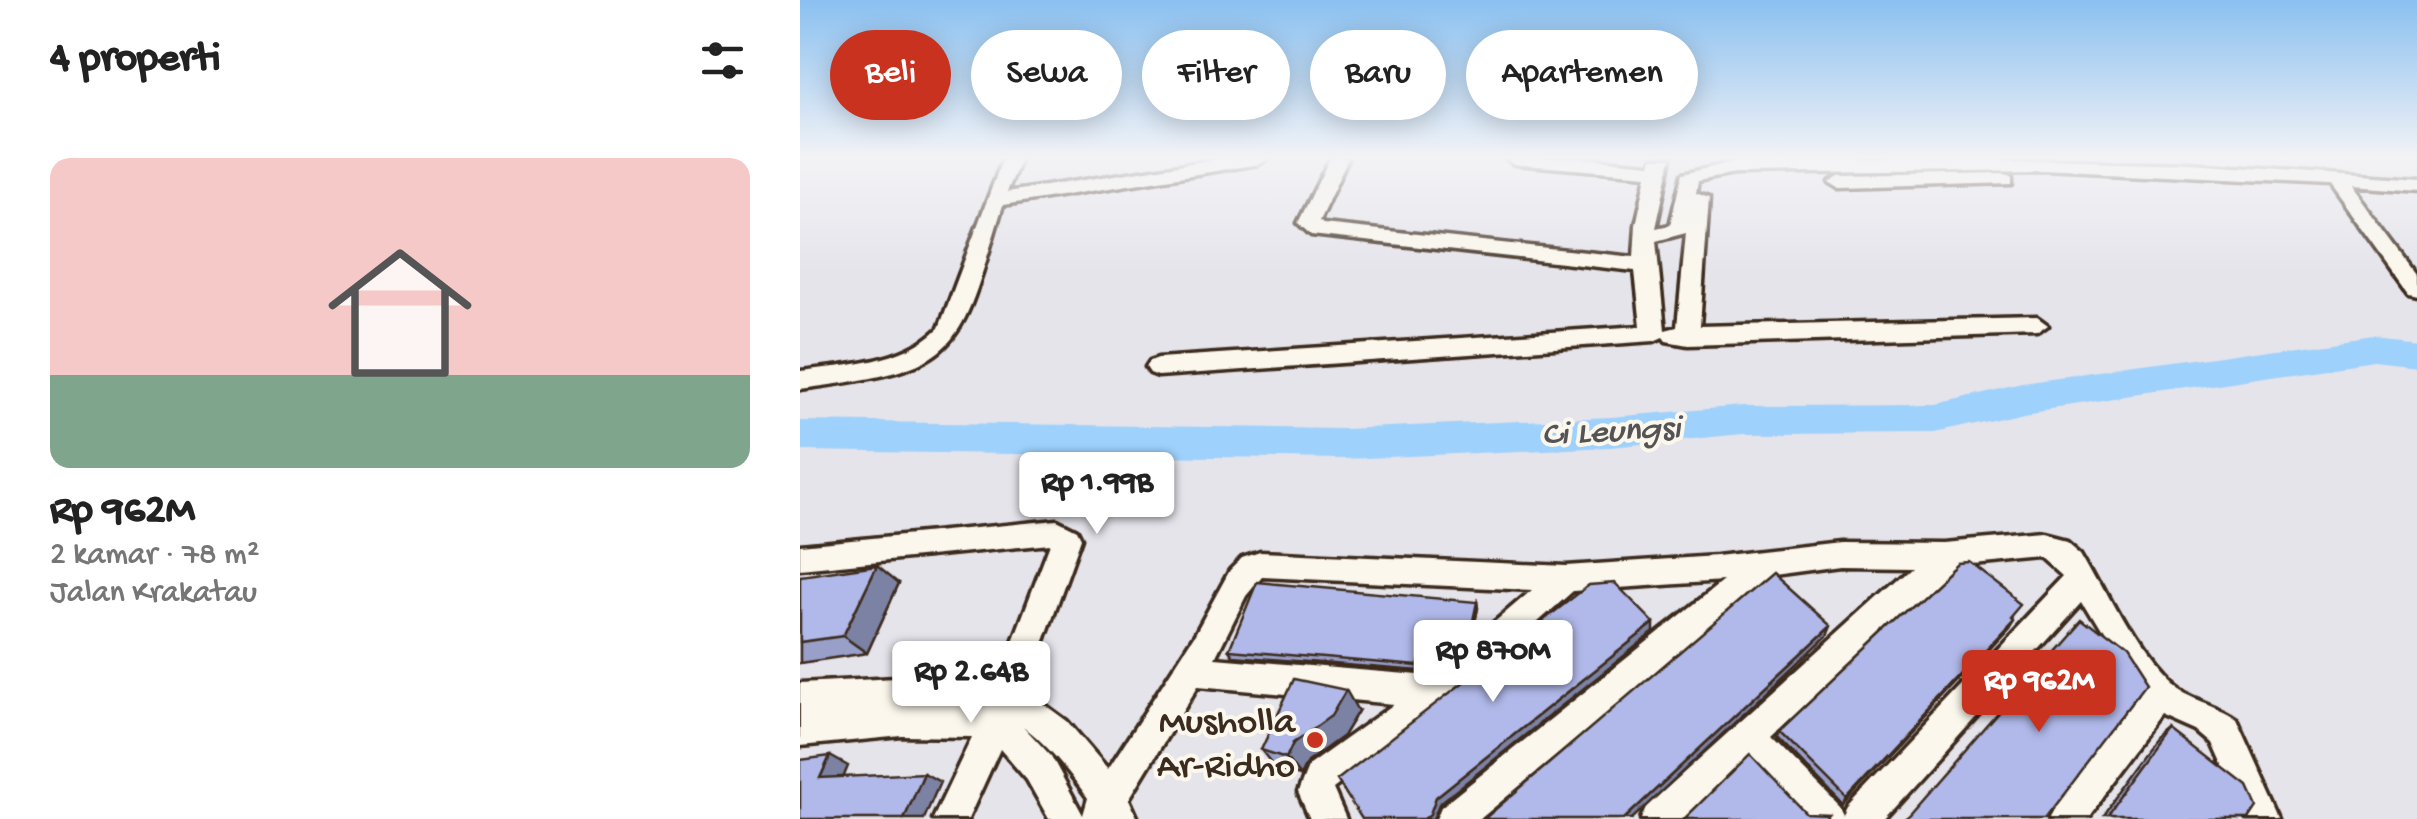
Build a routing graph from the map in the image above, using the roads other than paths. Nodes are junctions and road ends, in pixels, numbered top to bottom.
1 (996, 196) edge
2 (1018, 196) edge
3 (1321, 196) edge
4 (1653, 196) edge
5 (1686, 196) edge
6 (1699, 196) edge
7 (2349, 196) edge
8 (994, 200) junction
9 (1645, 236) junction
10 (1642, 266) junction
11 (2416, 288) edge
12 (2037, 326) dead end
13 (1654, 333) junction
14 (1688, 337) junction
15 (1158, 368) dead end
16 (800, 380) edge
17 (1944, 555) junction
18 (800, 557) edge
19 (1765, 564) junction
20 (2084, 578) junction
21 (1566, 579) junction
22 (1194, 670) junction
23 (1436, 692) junction
24 (2159, 696) junction
25 (800, 699) edge
26 (1001, 712) junction
27 (800, 730) edge
28 (1747, 736) junction
29 (1110, 812) edge
30 (950, 819) edge
31 (1067, 819) edge
32 (1329, 819) edge
33 (1453, 819) edge
34 (1658, 819) edge
35 (1828, 819) edge
36 (1860, 819) edge
37 (2065, 819) edge
38 (2265, 819) edge

1 - 8 street
2 - 8 street
3 - 10 street
4 - 9 street
5 - 9 street
6 - 14 street
7 - 11 street
8 - 16 street
9 - 10 street
10 - 13 street
12 - 14 street
13 - 14 street
13 - 15 street
17 - 19 street
17 - 20 street
17 - 28 street
18 - 26 street
19 - 21 street
19 - 33 street
20 - 24 street
20 - 36 street
21 - 22 street
21 - 23 street
22 - 23 street
22 - 29 street
23 - 32 street
24 - 37 street
24 - 38 street
25 - 26 street
26 - 27 street
26 - 29 street
26 - 30 street
26 - 31 street
28 - 34 street
28 - 35 street

